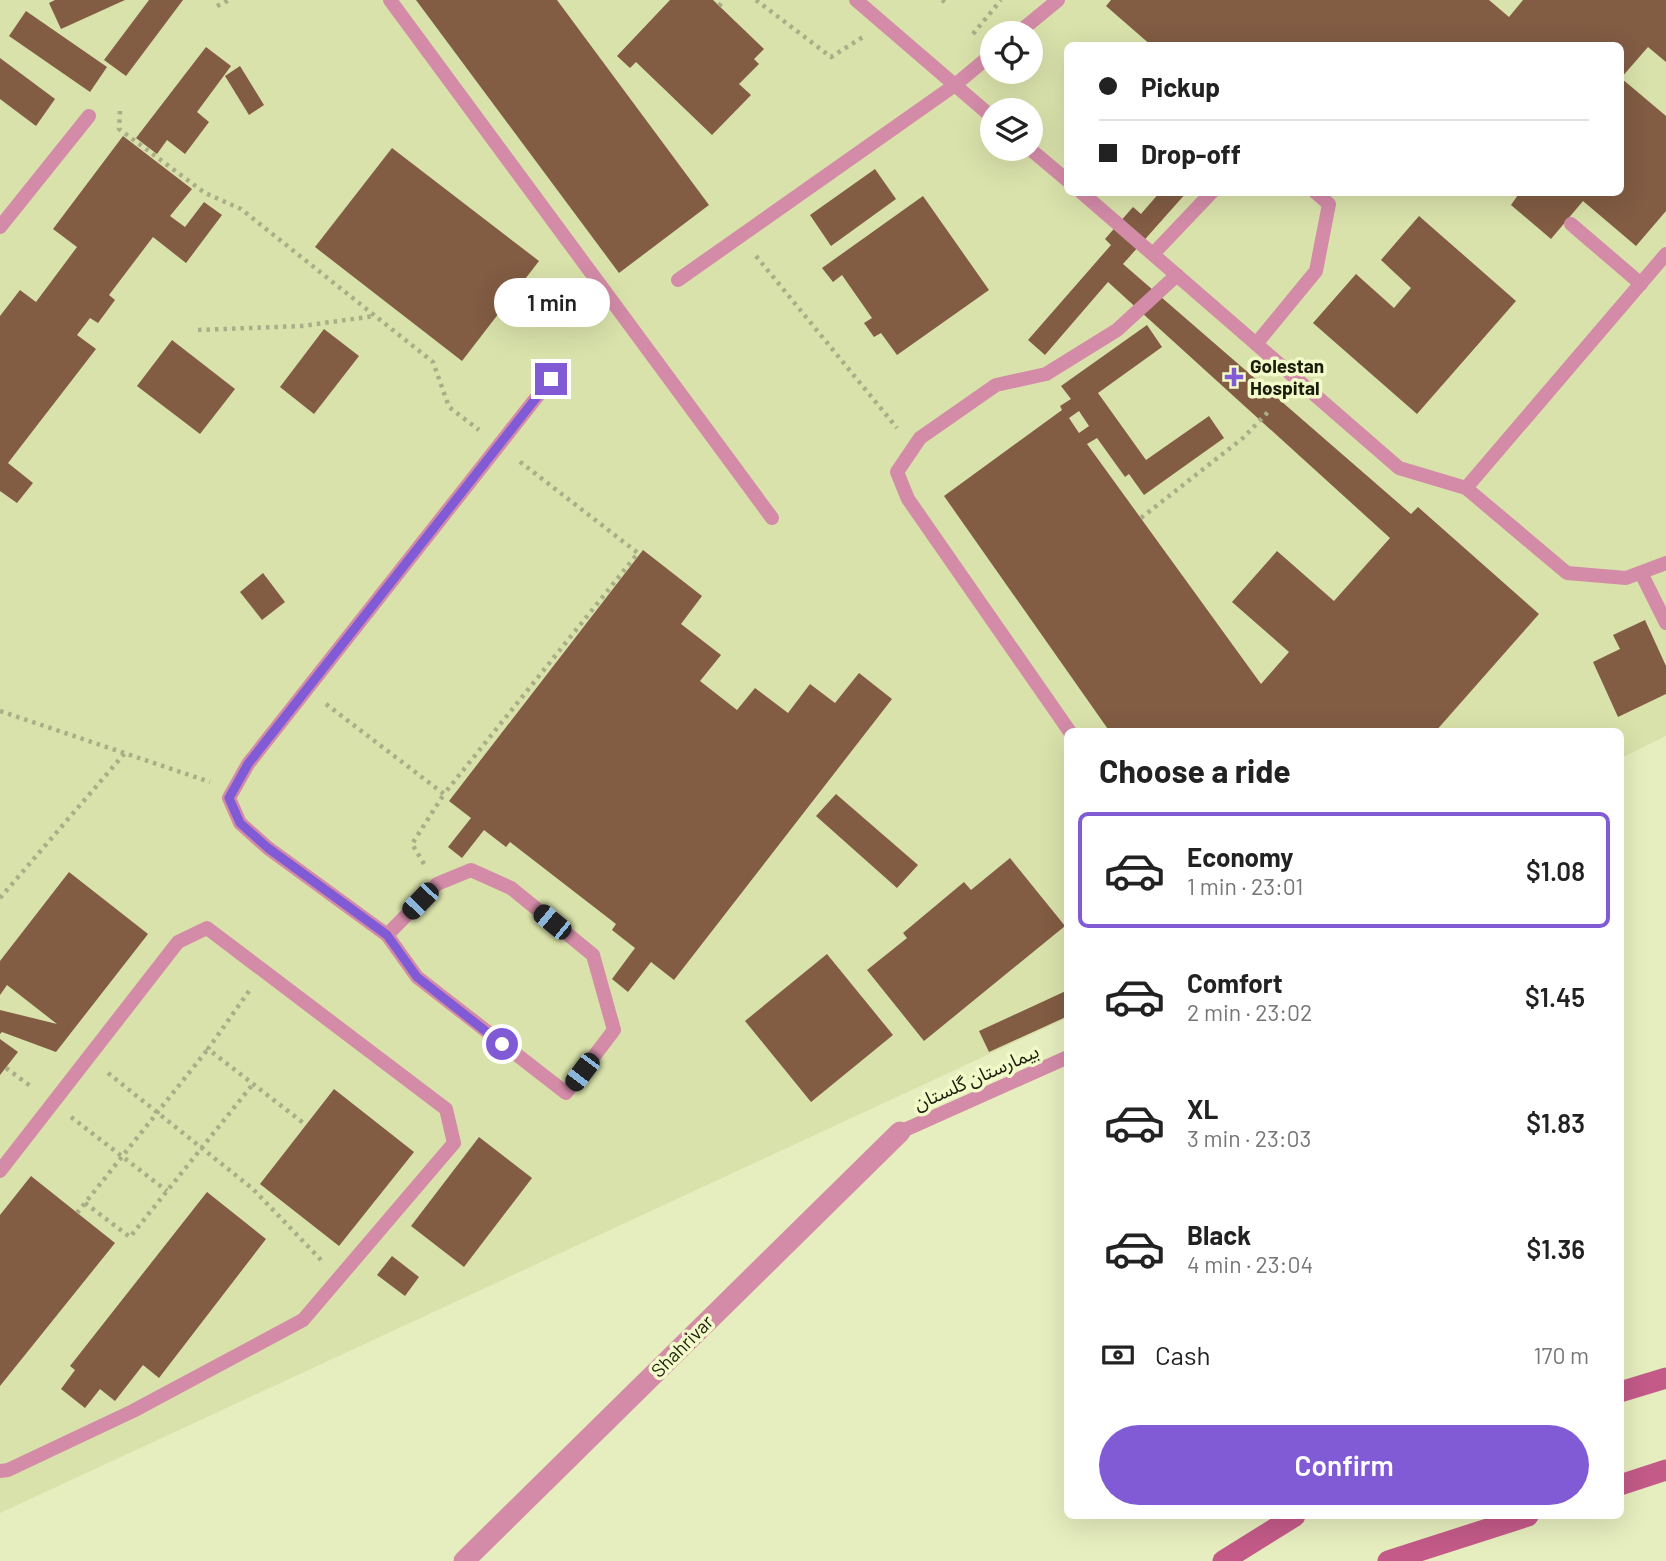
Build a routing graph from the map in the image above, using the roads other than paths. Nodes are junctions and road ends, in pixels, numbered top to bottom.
1 (390, 0) edge
2 (856, 0) edge
3 (1058, 0) edge
4 (1033, 21) edge
5 (980, 64) edge
6 (955, 85) junction
7 (980, 107) edge
8 (89, 116) dead end
9 (1043, 160) edge
10 (1064, 178) edge
11 (1086, 196) edge
12 (1208, 196) edge
13 (1320, 196) edge
14 (1571, 223) dead end
15 (0, 227) edge
16 (1153, 254) junction
17 (1666, 254) edge
18 (1177, 275) junction
19 (678, 281) dead end
20 (1641, 284) junction
21 (1256, 344) junction
22 (551, 379) dead end
23 (1466, 488) junction
24 (772, 518) dead end
25 (1666, 563) edge
26 (1641, 573) junction
27 (1666, 622) edge
28 (1067, 728) edge
29 (387, 935) junction
30 (1064, 1059) edge
31 (900, 1132) joint
32 (0, 1171) edge
33 (1666, 1378) edge
34 (1624, 1391) edge
35 (0, 1471) edge
36 (1666, 1471) edge
37 (1624, 1484) edge
38 (1290, 1519) edge
39 (1519, 1519) edge
40 (464, 1561) edge
41 (1223, 1561) edge
42 (1388, 1561) edge

1 - 24 lane
2 - 6 lane
3 - 4 lane
5 - 6 lane
6 - 7 lane
6 - 19 lane
8 - 15 lane
9 - 10 lane
11 - 16 lane
12 - 16 lane
13 - 21 lane
14 - 20 lane
16 - 18 lane
17 - 20 lane
18 - 21 lane
18 - 28 lane
20 - 23 lane
21 - 23 lane
22 - 29 lane
23 - 26 lane
25 - 26 lane
26 - 27 lane
29 - 29 lane
30 - 31 lane, بیمارستان گلستان
31 - 40 street, Shahrivar
32 - 35 lane
33 - 34 main road
36 - 37 main road
38 - 41 main road
39 - 42 main road

